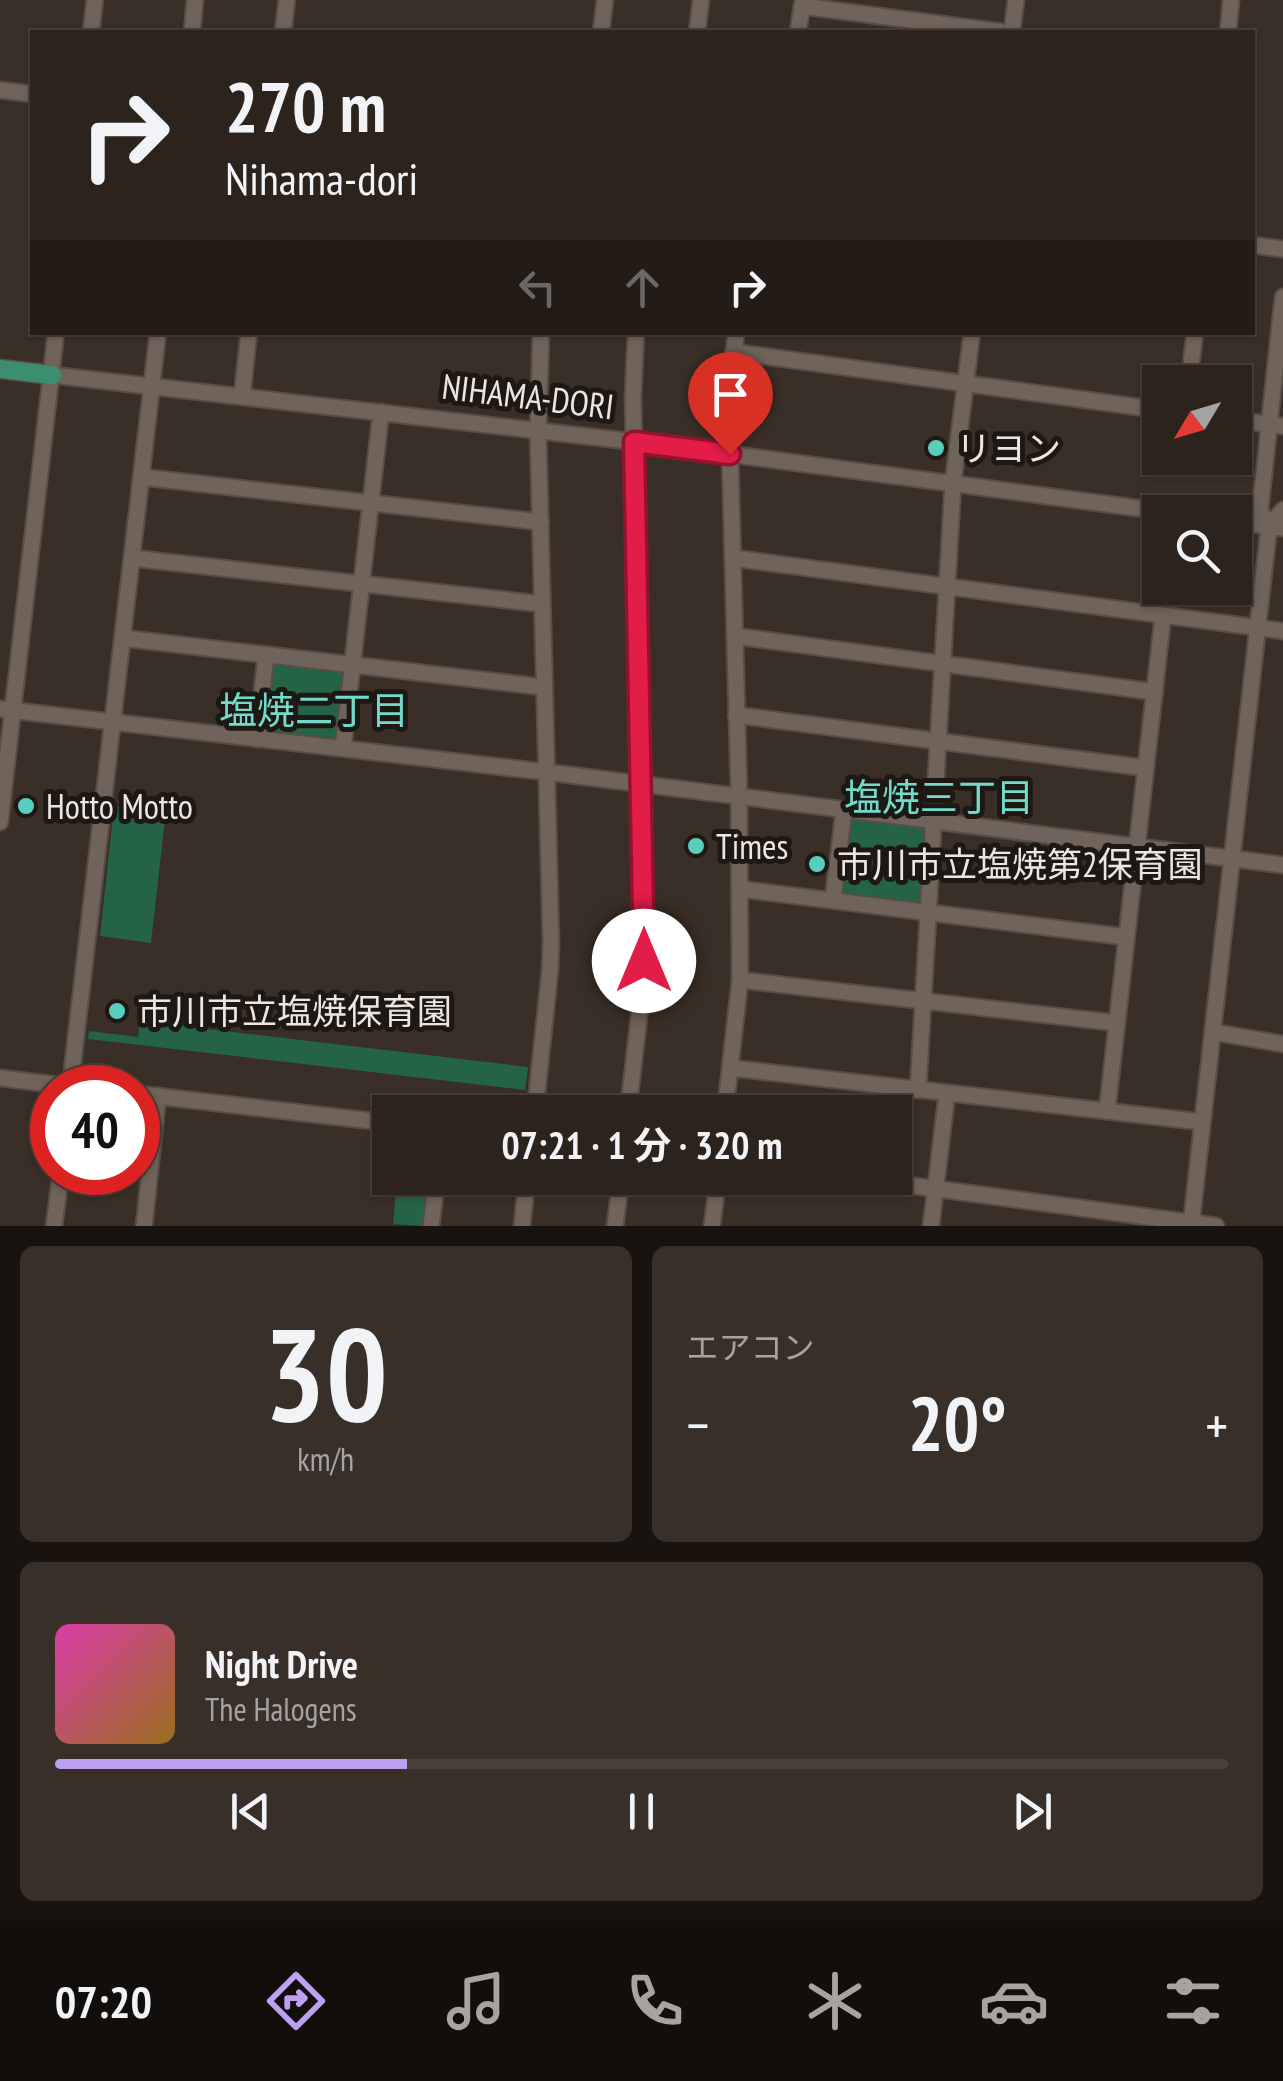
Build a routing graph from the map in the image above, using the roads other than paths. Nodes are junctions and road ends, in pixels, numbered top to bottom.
1 (95, 0) edge
2 (195, 0) edge
3 (287, 0) edge
4 (605, 0) edge
5 (702, 0) edge
6 (1016, 0) edge
7 (1231, 0) edge
8 (802, 3) edge
9 (91, 30) edge
10 (192, 30) edge
11 (283, 30) edge
12 (601, 30) edge
13 (697, 30) edge
14 (798, 30) edge
15 (988, 30) edge
16 (1012, 30) edge
17 (1228, 30) edge
18 (0, 90) edge
19 (30, 94) edge
20 (1255, 244) edge
21 (1283, 249) edge
22 (1283, 297) edge
23 (56, 335) edge
24 (158, 335) edge
25 (250, 335) edge
26 (541, 335) edge
27 (636, 335) edge
28 (736, 335) edge
29 (972, 335) edge
30 (1194, 335) edge
31 (733, 352) junction
32 (1191, 365) edge
33 (0, 369) edge
34 (52, 375) junction
35 (966, 383) junction
36 (152, 387) junction
37 (242, 396) junction
38 (1142, 407) edge
39 (381, 412) junction
40 (1275, 425) edge
41 (538, 430) junction
42 (634, 442) junction
43 (730, 454) junction
44 (142, 477) junction
45 (953, 484) junction
46 (371, 504) junction
47 (1142, 509) edge
48 (1283, 510) edge
49 (541, 522) junction
50 (1276, 527) edge
51 (132, 558) junction
52 (733, 558) junction
53 (362, 584) junction
54 (947, 587) junction
55 (542, 604) junction
56 (1163, 616) junction
57 (1258, 628) junction
58 (1283, 632) edge
59 (734, 636) junction
60 (122, 638) junction
61 (266, 654) junction
62 (942, 664) junction
63 (352, 665) junction
64 (543, 686) junction
65 (1155, 692) junction
66 (6, 710) edge
67 (736, 715) junction
68 (112, 722) junction
69 (256, 739) junction
70 (938, 741) junction
71 (343, 748) junction
72 (1146, 768) junction
73 (546, 772) junction
74 (642, 783) junction
75 (739, 796) junction
76 (844, 810) junction
77 (933, 821) junction
78 (0, 822) edge
79 (1137, 848) junction
80 (1232, 860) junction
81 (1283, 865) edge
82 (740, 889) junction
83 (833, 900) junction
84 (928, 912) junction
85 (1126, 937) junction
86 (740, 980) junction
87 (922, 1001) junction
88 (1117, 1023) junction
89 (1213, 1032) junction
90 (1283, 1044) edge
91 (76, 1065) edge
92 (731, 1068) junction
93 (0, 1078) edge
94 (30, 1082) edge
95 (918, 1090) junction
96 (947, 1093) junction
97 (537, 1095) edge
98 (630, 1095) edge
99 (728, 1095) edge
100 (160, 1096) edge
101 (1107, 1112) junction
102 (372, 1121) edge
103 (1202, 1122) junction
104 (912, 1185) edge
105 (936, 1188) junction
106 (57, 1195) edge
107 (147, 1195) edge
108 (434, 1195) edge
109 (525, 1195) edge
110 (619, 1195) edge
111 (716, 1195) edge
112 (1191, 1224) edge
113 (54, 1226) edge
114 (144, 1226) edge
115 (431, 1226) edge
116 (522, 1226) edge
117 (615, 1226) edge
118 (712, 1226) edge
119 (931, 1226) edge
120 (1216, 1226) edge

1 - 9 street
2 - 10 street
3 - 11 street
4 - 12 street
5 - 13 street
6 - 16 street
7 - 17 street
8 - 14 street
8 - 15 street
18 - 19 street
20 - 21 street
22 - 40 street
23 - 34 street
24 - 36 street
25 - 37 street
26 - 41 street
27 - 42 street
28 - 31 street
29 - 35 street
30 - 32 street
31 - 35 street
31 - 43 street
33 - 34 main road, NIHAMA-DORI
34 - 36 street, NIHAMA-DORI
34 - 66 street
35 - 38 street
35 - 45 street
36 - 37 street, NIHAMA-DORI
36 - 44 street
37 - 39 street, NIHAMA-DORI
39 - 41 street, NIHAMA-DORI
39 - 46 street
40 - 50 street
41 - 42 street, NIHAMA-DORI
41 - 49 street
42 - 43 street, NIHAMA-DORI
42 - 74 street
43 - 45 street, NIHAMA-DORI
43 - 52 street
44 - 46 street
44 - 51 street
45 - 47 street, NIHAMA-DORI
45 - 54 street
46 - 49 street
46 - 53 street
48 - 50 street
49 - 55 street
50 - 57 street
51 - 53 street
51 - 60 street
52 - 54 street
52 - 59 street
53 - 55 street
53 - 63 street
54 - 56 street
54 - 62 street
55 - 64 street
56 - 57 street
56 - 65 street
57 - 58 street
57 - 80 street
59 - 62 street
59 - 67 street
60 - 61 street
60 - 68 street
61 - 63 street
61 - 69 street
62 - 65 street
62 - 70 street
63 - 64 street
63 - 71 street
64 - 73 street
65 - 72 street
66 - 68 street
66 - 78 street
67 - 70 street
67 - 75 street
68 - 69 street
68 - 91 street
69 - 71 street
70 - 72 street
70 - 77 street
71 - 73 street
72 - 79 street
73 - 74 street
73 - 97 street
74 - 75 street
74 - 98 street
75 - 76 street
75 - 82 street
76 - 77 street
76 - 83 street
77 - 79 street
77 - 84 street
79 - 80 street
79 - 85 street
80 - 81 street
80 - 89 street
82 - 83 street
82 - 86 street
83 - 84 street
84 - 85 street
84 - 87 street
85 - 88 street
86 - 87 street
86 - 92 street
87 - 88 street
87 - 95 street
88 - 101 street
89 - 90 street
89 - 103 street
92 - 95 street
92 - 99 street
93 - 94 street
95 - 96 street
96 - 101 street
96 - 105 street
100 - 102 street
101 - 103 street
103 - 112 street
104 - 105 street
105 - 112 street
105 - 119 street
106 - 113 street
107 - 114 street
108 - 115 street
109 - 116 street
110 - 117 street
111 - 118 street
112 - 120 street

